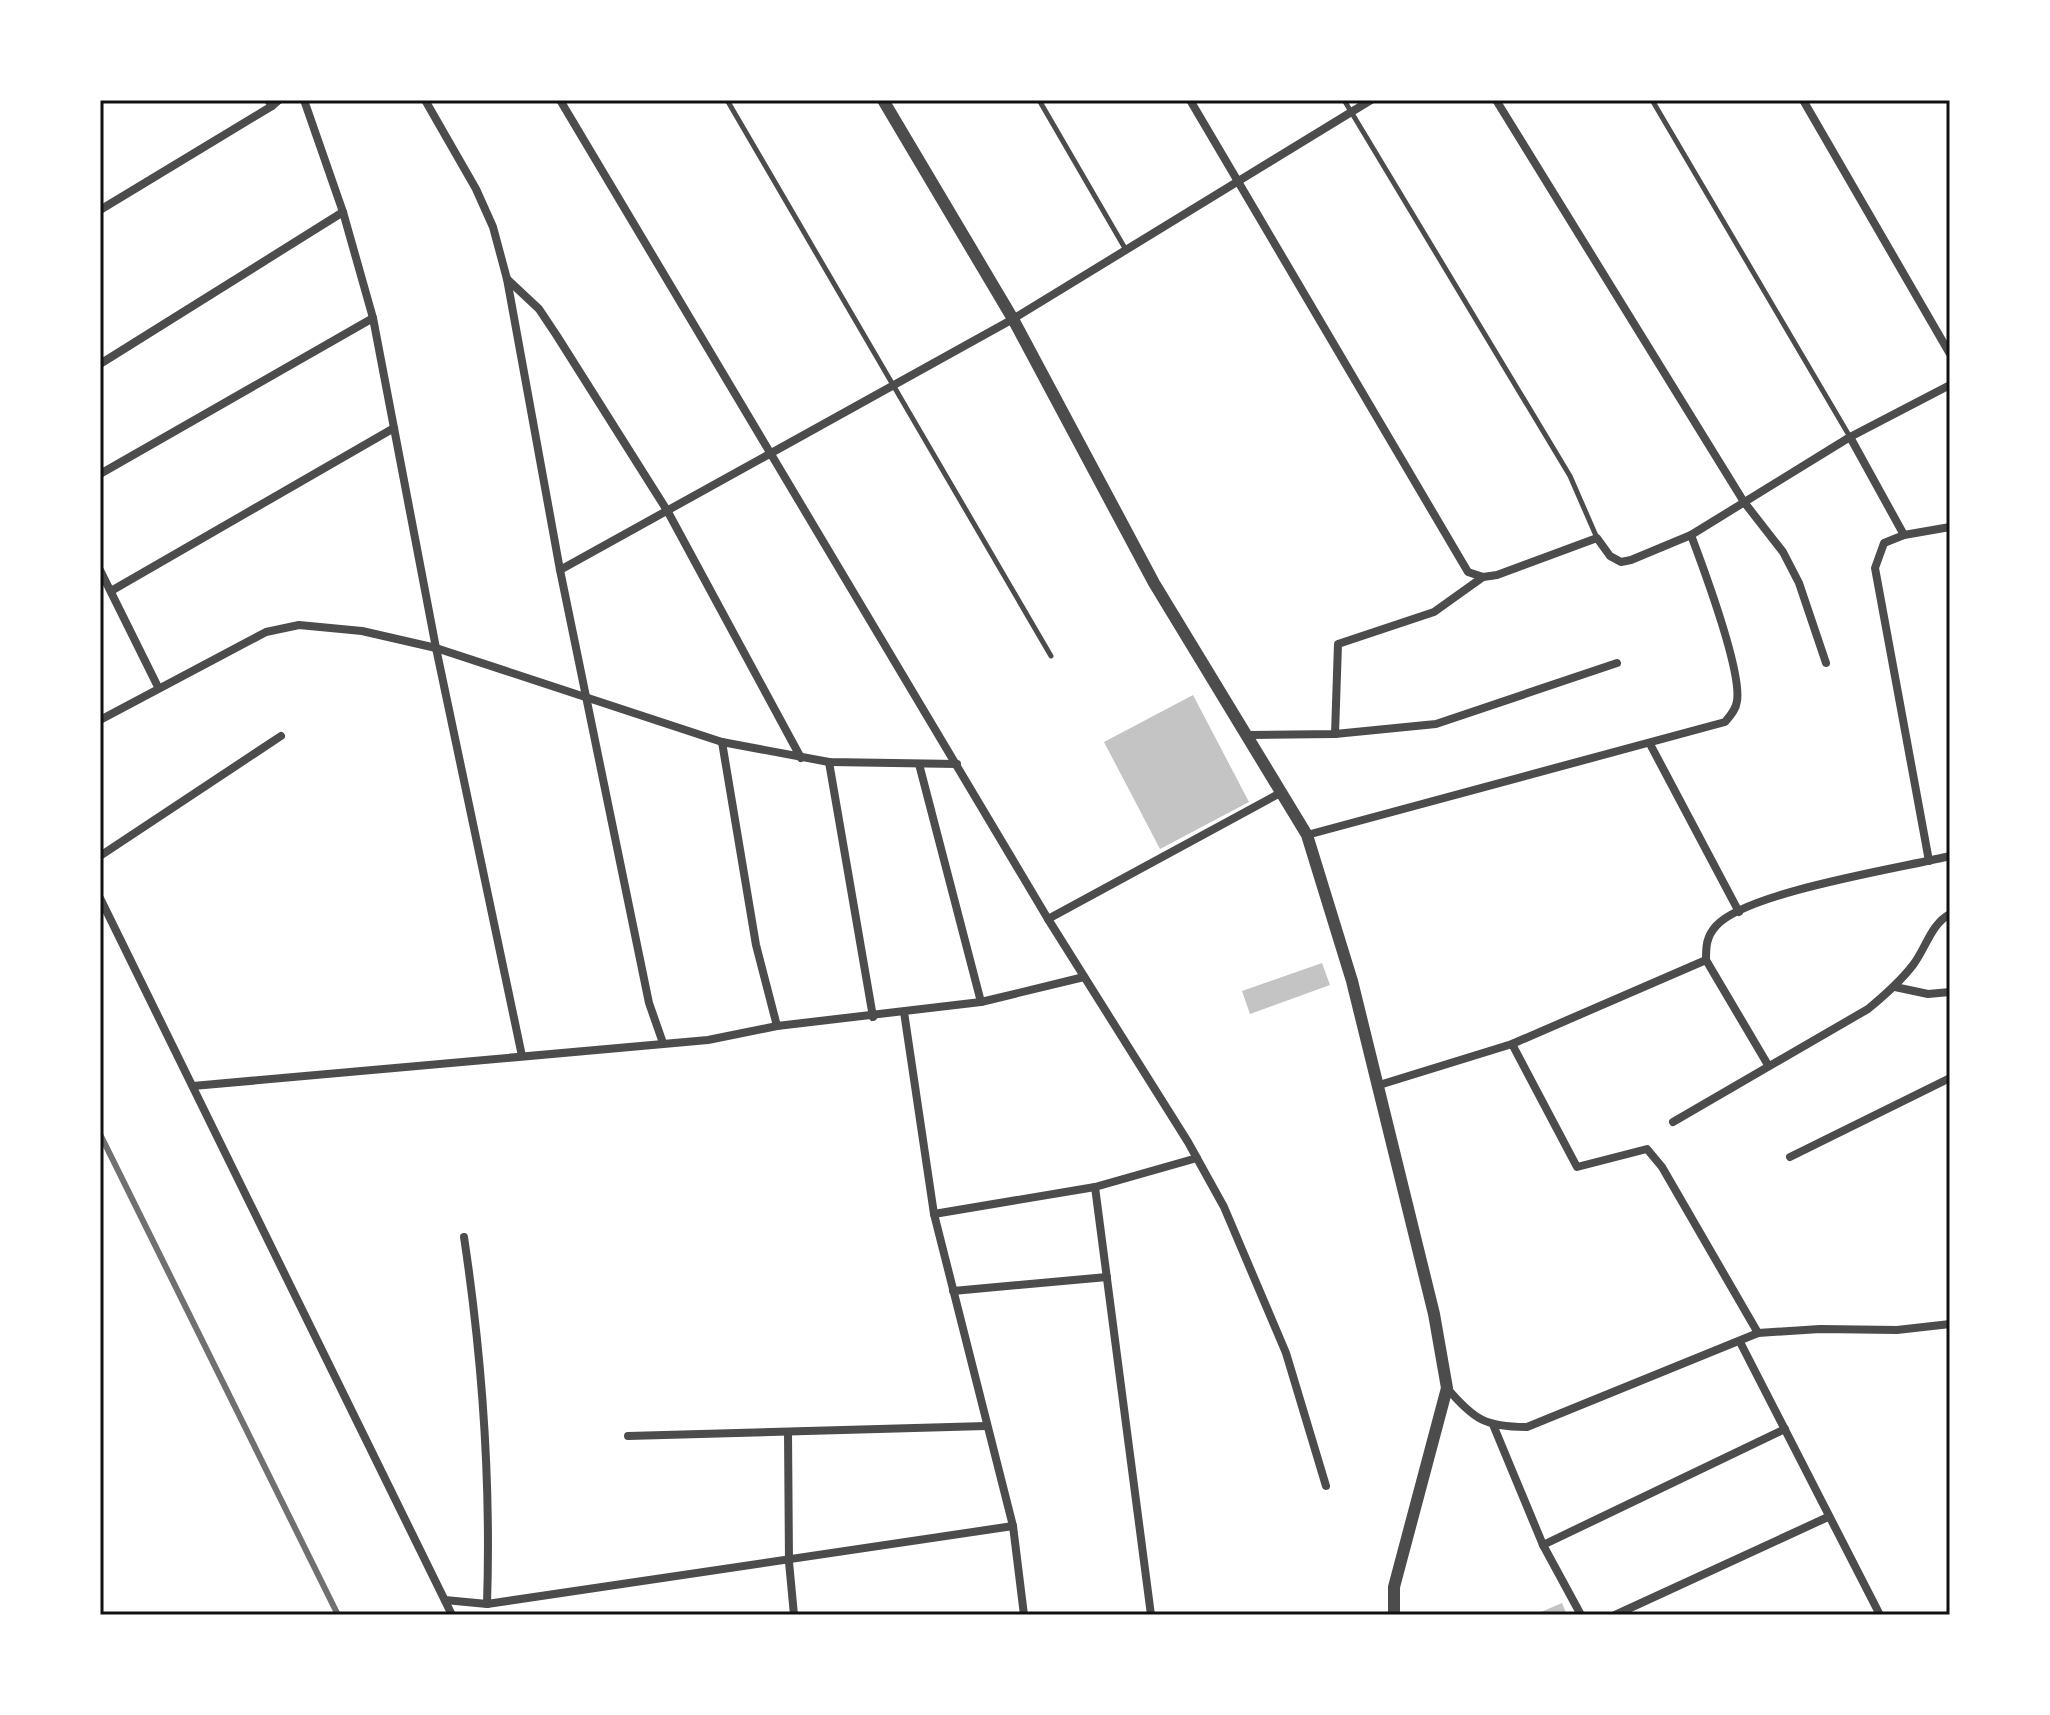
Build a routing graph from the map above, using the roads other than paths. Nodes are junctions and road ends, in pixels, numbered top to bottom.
1 (304, 100) edge
2 (425, 100) edge
3 (560, 100) edge
4 (727, 100) edge
5 (883, 100) edge
6 (1039, 100) edge
7 (1190, 100) edge
8 (1344, 100) edge
9 (1371, 100) edge
10 (1496, 100) edge
11 (1652, 100) edge
12 (1803, 100) edge
13 (273, 102) edge
14 (1351, 112) junction
15 (1238, 181) junction
16 (100, 210) edge
17 (343, 212) junction
18 (1126, 250) junction
19 (507, 279) junction
20 (373, 318) junction
21 (1013, 319) junction
22 (1950, 354) edge
23 (100, 364) edge
24 (1950, 385) edge
25 (895, 386) junction
26 (394, 428) junction
27 (1850, 437) junction
28 (771, 456) junction
29 (100, 474) edge
30 (1744, 502) junction
31 (668, 512) junction
32 (1950, 527) edge
33 (1691, 535) junction
34 (1904, 535) junction
35 (1597, 538) junction
36 (100, 570) edge
37 (560, 570) junction
38 (1483, 577) junction
39 (111, 591) junction
40 (436, 648) junction
41 (1051, 656) dead end
42 (1617, 663) dead end
43 (1826, 663) dead end
44 (158, 687) junction
45 (588, 698) junction
46 (100, 720) edge
47 (1335, 734) junction
48 (1248, 735) junction
49 (281, 736) dead end
50 (722, 742) junction
51 (1650, 744) junction
52 (801, 758) junction
53 (829, 762) junction
54 (919, 764) junction
55 (957, 764) junction
56 (1282, 792) junction
57 (1307, 835) junction
58 (100, 856) edge
59 (1950, 856) edge
60 (1929, 861) junction
61 (100, 898) edge
62 (1739, 912) junction
63 (1950, 914) edge
64 (1048, 919) junction
65 (1706, 960) junction
66 (1084, 977) junction
67 (1895, 987) junction
68 (1950, 992) edge
69 (981, 1002) junction
70 (904, 1012) junction
71 (873, 1017) junction
72 (777, 1026) junction
73 (663, 1043) junction
74 (1512, 1044) junction
75 (522, 1056) junction
76 (1768, 1065) junction
77 (1950, 1078) edge
78 (193, 1086) junction
79 (1376, 1086) junction
80 (1673, 1122) dead end
81 (1790, 1157) dead end
82 (1197, 1158) junction
83 (1095, 1187) junction
84 (934, 1214) junction
85 (464, 1237) dead end
86 (1107, 1277) junction
87 (953, 1291) junction
88 (1950, 1324) edge
89 (1758, 1333) junction
90 (1740, 1342) junction
91 (1447, 1388) junction
92 (986, 1426) junction
93 (1494, 1427) junction
94 (1785, 1429) junction
95 (788, 1432) junction
96 (628, 1436) dead end
97 (1326, 1486) dead end
98 (1828, 1517) junction
99 (1013, 1526) junction
100 (1543, 1545) junction
101 (789, 1562) junction
102 (445, 1600) junction
103 (487, 1604) junction
104 (452, 1615) edge
105 (794, 1615) edge
106 (1024, 1615) edge
107 (1151, 1615) edge
108 (1394, 1615) edge
109 (1581, 1615) edge
110 (1615, 1615) edge
111 (1880, 1615) edge

1 - 17 street
2 - 19 street
3 - 28 street
4 - 25 lane
5 - 21 street
6 - 18 lane
7 - 15 street
8 - 14 lane
9 - 14 street
10 - 30 street
11 - 27 lane
12 - 22 street
13 - 16 street
14 - 15 street
14 - 35 lane
15 - 18 street
15 - 38 street
17 - 20 street
17 - 23 street
18 - 21 street
19 - 31 street
19 - 37 street
20 - 26 street
20 - 29 street
21 - 25 street
21 - 48 street
24 - 27 street
25 - 28 street
25 - 41 lane
26 - 39 street
26 - 40 street
27 - 30 street
27 - 34 street
28 - 31 street
28 - 55 street
30 - 33 street
30 - 43 street
31 - 37 street
31 - 52 street
32 - 34 street
33 - 35 street
33 - 51 street
34 - 60 street
35 - 38 street
36 - 39 street
37 - 45 street
38 - 47 street
39 - 44 street
40 - 44 street
40 - 45 street
40 - 75 street
42 - 47 street
44 - 46 street
45 - 50 street
45 - 73 street
47 - 48 street
48 - 56 street
49 - 58 street
50 - 52 street
50 - 72 street
51 - 57 street
51 - 62 street
52 - 53 street
53 - 54 street
53 - 71 street
54 - 55 street
54 - 69 street
55 - 64 street
56 - 57 street
56 - 64 street
57 - 79 street
59 - 60 street
60 - 62 street
61 - 78 street
62 - 65 street
63 - 67 street
64 - 66 street
65 - 74 street
65 - 76 street
66 - 69 street
66 - 82 street
67 - 68 street
67 - 76 street
69 - 70 street
70 - 71 street
70 - 84 street
71 - 72 street
72 - 73 street
73 - 75 street
74 - 79 street
74 - 89 street
75 - 78 street
76 - 80 street
77 - 81 street
78 - 102 street
79 - 91 street
82 - 83 street
82 - 97 street
83 - 84 street
83 - 86 street
84 - 87 street
85 - 103 street
86 - 87 street
86 - 107 street
87 - 92 street
88 - 89 street
89 - 90 street
90 - 93 street
90 - 94 street
91 - 93 street
91 - 108 street
92 - 95 street
92 - 99 street
93 - 100 street
94 - 98 street
94 - 100 street
95 - 96 street
95 - 101 street
98 - 110 street
98 - 111 street
99 - 101 street
99 - 106 street
100 - 109 street
101 - 103 street
101 - 105 street
102 - 103 street
102 - 104 street

